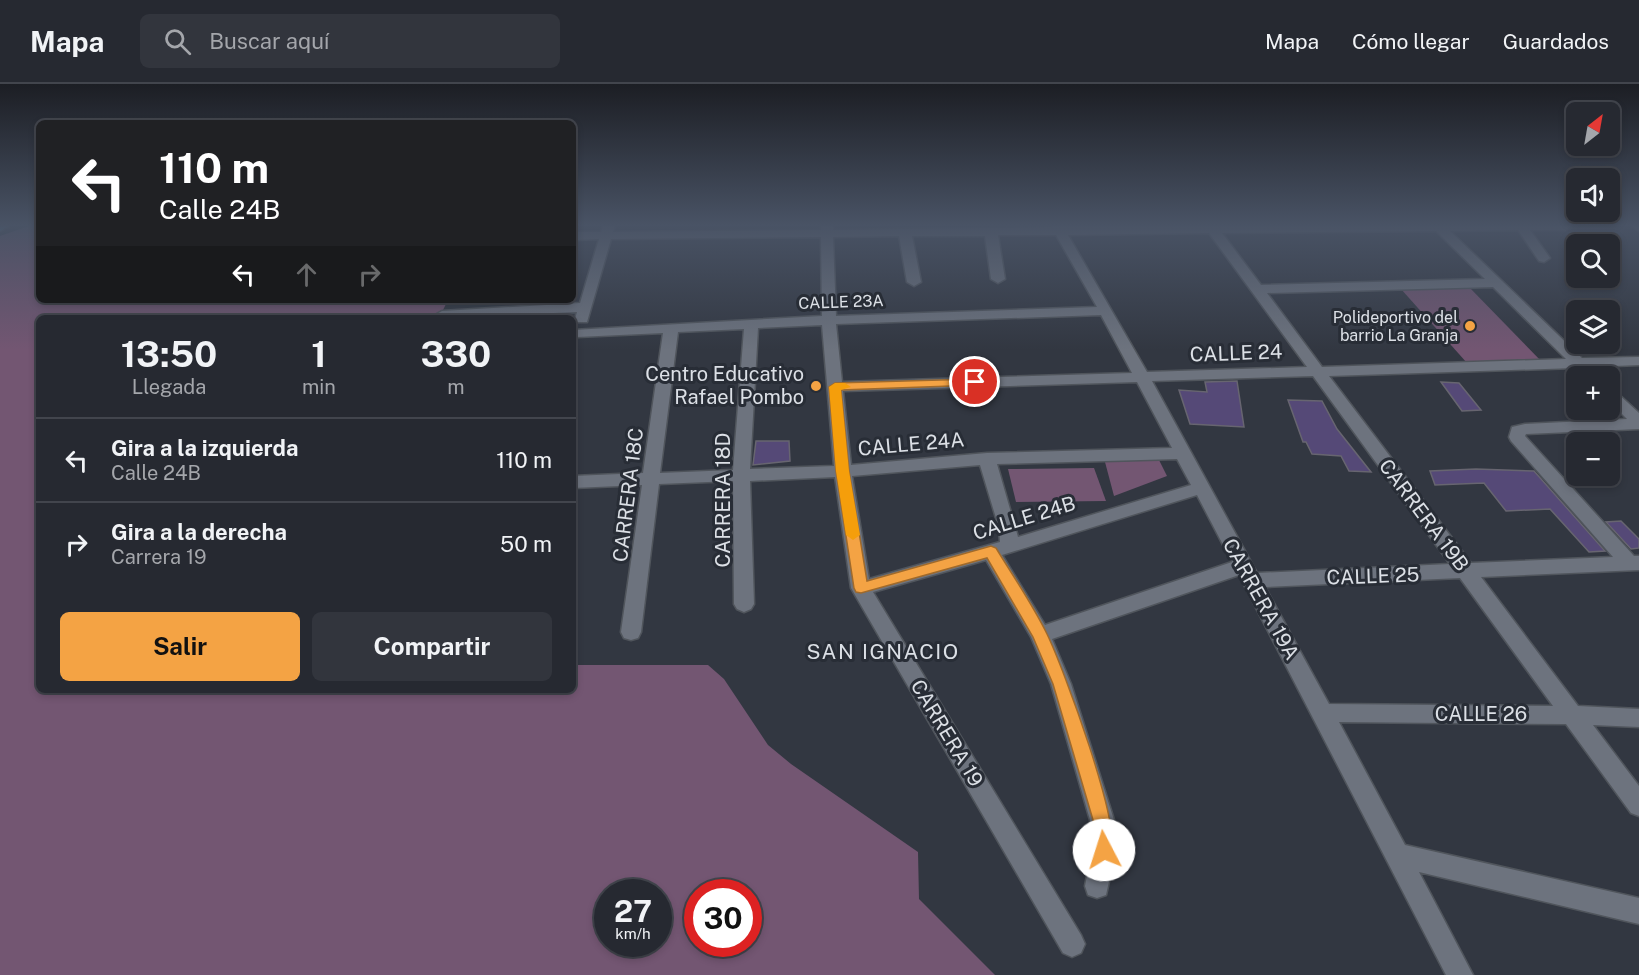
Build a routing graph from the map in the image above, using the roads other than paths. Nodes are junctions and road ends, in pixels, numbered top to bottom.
1 (597, 268) edge
2 (828, 268) edge
3 (911, 268) edge
4 (996, 268) edge
5 (1081, 268) edge
6 (1240, 268) edge
7 (1480, 268) edge
8 (998, 279) dead end
9 (914, 282) dead end
10 (1496, 283) junction
11 (1255, 288) junction
12 (585, 307) junction
13 (1106, 311) junction
14 (457, 315) edge
15 (829, 320) junction
16 (751, 324) junction
17 (671, 328) junction
18 (576, 335) edge
19 (576, 338) edge
20 (1639, 361) edge
21 (1578, 363) junction
22 (1581, 366) edge
23 (1317, 371) junction
24 (1139, 377) junction
25 (835, 387) junction
26 (1620, 404) edge
27 (1639, 423) edge
28 (1181, 453) junction
29 (987, 459) junction
30 (843, 471) junction
31 (741, 473) junction
32 (651, 478) junction
33 (576, 482) edge
34 (1200, 488) junction
35 (1000, 549) junction
36 (1635, 563) edge
37 (1467, 572) junction
38 (1246, 573) junction
39 (861, 588) junction
40 (744, 604) dead end
41 (632, 632) dead end
42 (1040, 635) junction
43 (1323, 713) junction
44 (1573, 715) junction
45 (1639, 718) edge
46 (1639, 805) edge
47 (1396, 855) junction
48 (1097, 886) dead end
49 (1639, 911) edge
50 (1072, 944) dead end
51 (1460, 975) edge

1 - 12 street
2 - 15 street, CARRERA 19
3 - 9 street
4 - 8 street
5 - 13 street, CARRERA 19A
6 - 11 street, CARRERA 19B
7 - 10 street
10 - 11 street
10 - 21 street
11 - 23 street, CARRERA 19B
12 - 14 street
12 - 18 street
13 - 15 street, CALLE 23A
13 - 24 street, CARRERA 19A
15 - 16 street, CALLE 23A
15 - 25 street, CARRERA 19
16 - 17 street, CALLE 23A
16 - 31 street, CARRERA 18D
17 - 19 street, CALLE 23A
17 - 32 street, CARRERA 18C
20 - 21 street, CALLE 24
21 - 22 street
21 - 23 street, CALLE 24
23 - 24 street, CALLE 24
23 - 37 street, CARRERA 19B
24 - 25 street, CALLE 24
24 - 28 street, CARRERA 19A
25 - 30 street, CARRERA 19
26 - 27 street
27 - 36 street
28 - 29 street, CALLE 24A
28 - 34 street, CARRERA 19A
29 - 30 street, CALLE 24A
29 - 35 street
30 - 31 street, CALLE 24A
30 - 39 street, CARRERA 19
31 - 32 street, CALLE 24A
31 - 40 street, CARRERA 18D
32 - 33 street, CALLE 24A
32 - 41 street, CARRERA 18C
34 - 35 street, CALLE 24B
34 - 38 street, CARRERA 19A
35 - 39 street, CALLE 24B
35 - 42 street
36 - 37 street, CALLE 25
37 - 38 street, CALLE 25
37 - 44 street, CARRERA 19B
38 - 42 street, CALLE 25
38 - 43 street, CARRERA 19A
39 - 50 street, CARRERA 19
42 - 48 street
43 - 44 street, CALLE 26
43 - 47 street, CARRERA 19A
44 - 45 street, CALLE 26
44 - 46 street, CARRERA 19B
47 - 49 street
47 - 51 street, CARRERA 19A

